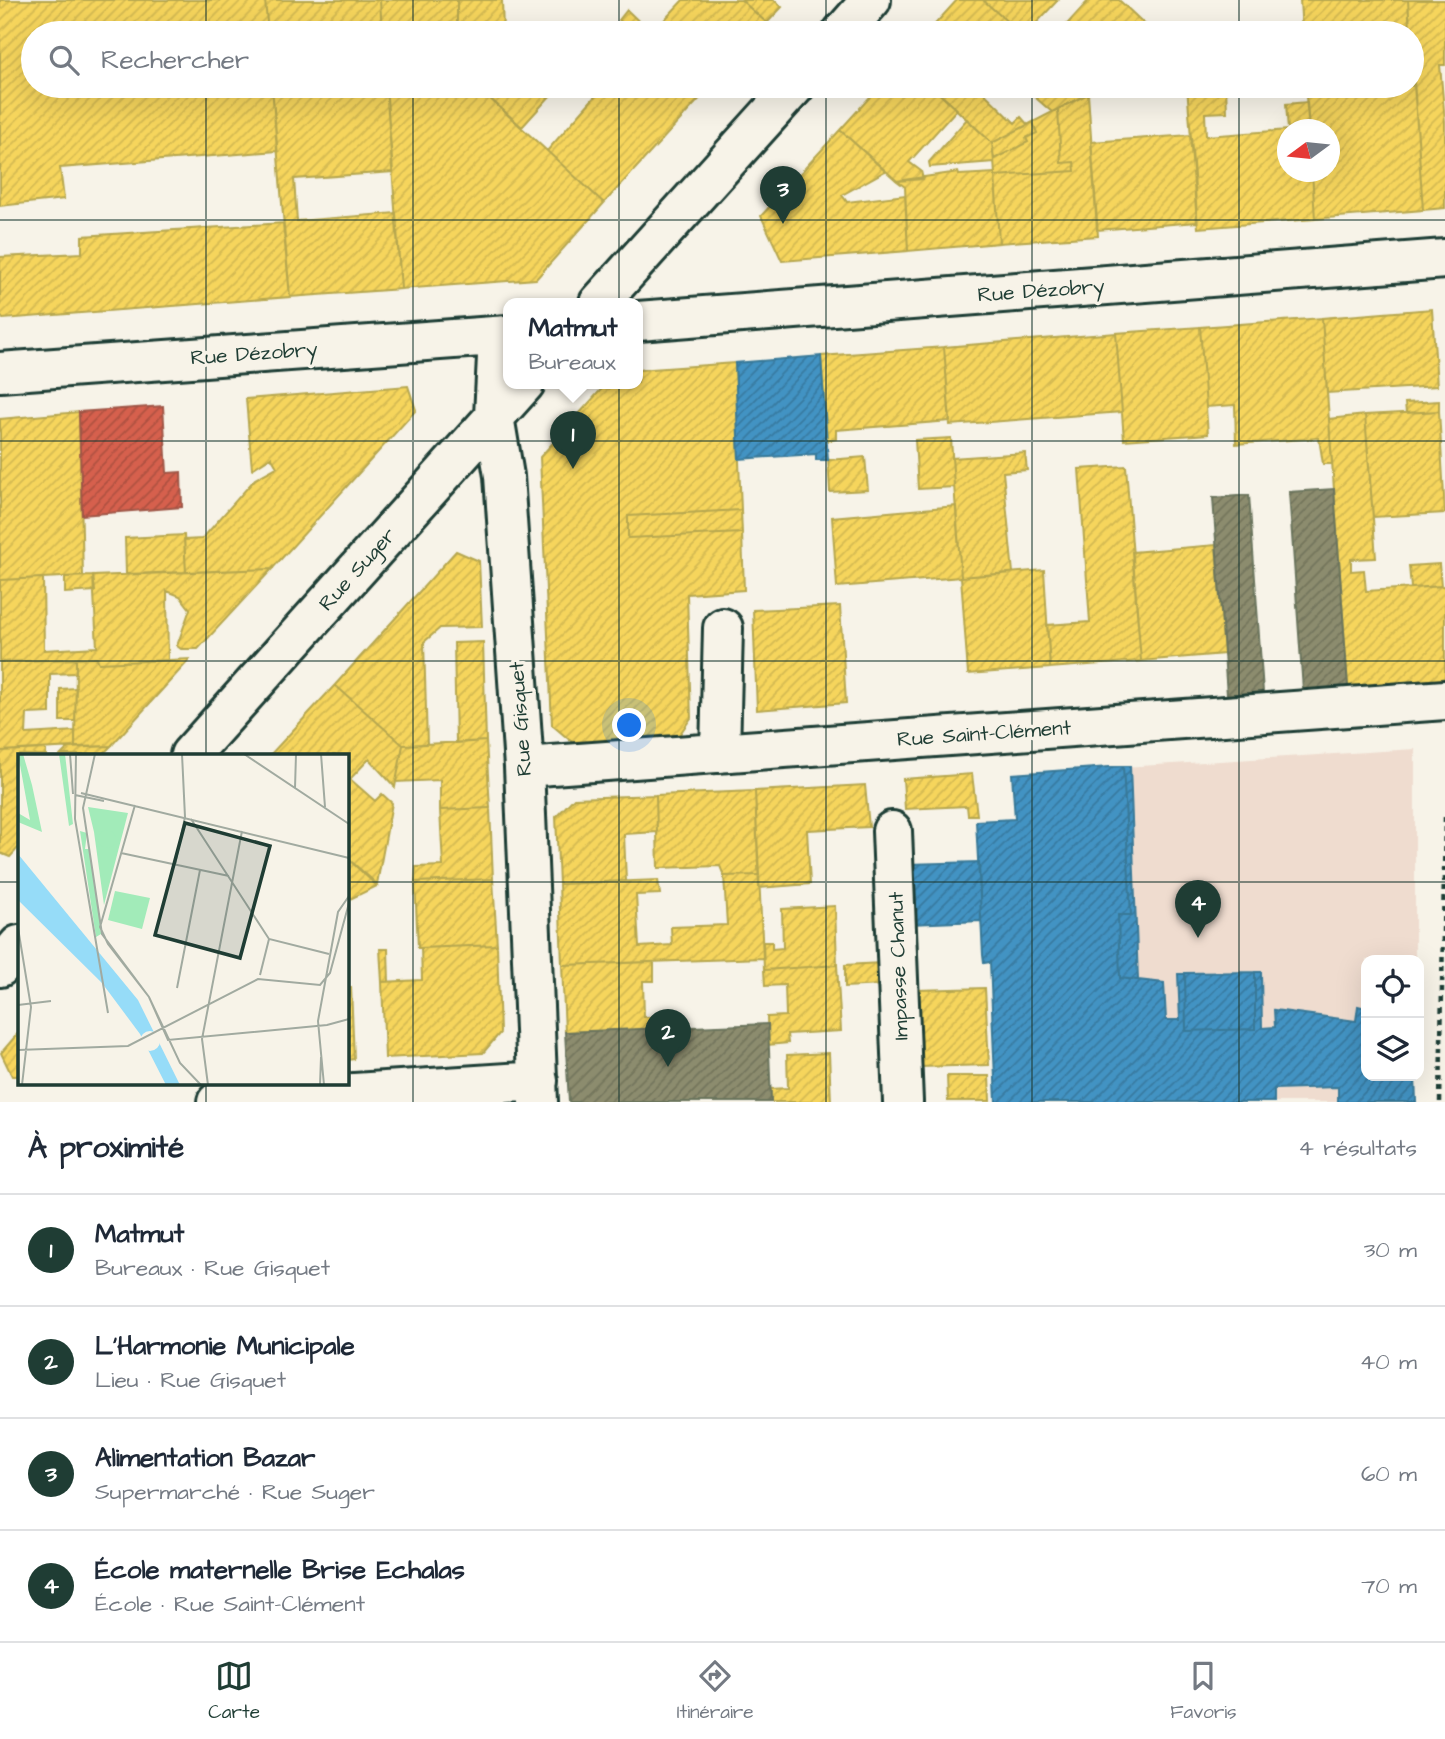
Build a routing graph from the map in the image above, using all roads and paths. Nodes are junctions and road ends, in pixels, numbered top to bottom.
1 (871, 0) edge
2 (853, 21) edge
3 (784, 98) edge
4 (1445, 259) edge
5 (603, 298) edge
6 (643, 321) edge
7 (503, 336) edge
8 (0, 372) edge
9 (519, 389) edge
10 (494, 416) junction
11 (723, 628) dead end
12 (1445, 700) edge
13 (720, 753) junction
14 (191, 754) edge
15 (524, 767) junction
16 (1445, 816) edge
17 (892, 831) dead end
18 (18, 946) edge
19 (0, 967) edge
20 (538, 1091) edge
21 (216, 1102) edge
22 (902, 1102) edge
23 (1440, 1102) edge

1 - 2 street
3 - 5 street
4 - 6 street, Rue Dézobry
7 - 8 street, Rue Dézobry
7 - 10 street, Rue Gisquet
9 - 10 street, Rue Suger
10 - 14 street, Rue Suger
10 - 15 street, Rue Gisquet
11 - 13 street
12 - 13 street, Rue Saint-Clément
13 - 15 street, Rue Saint-Clément
15 - 20 street, Rue Gisquet
16 - 23 path
17 - 22 street, Impasse Chanut
18 - 19 street
20 - 21 street

